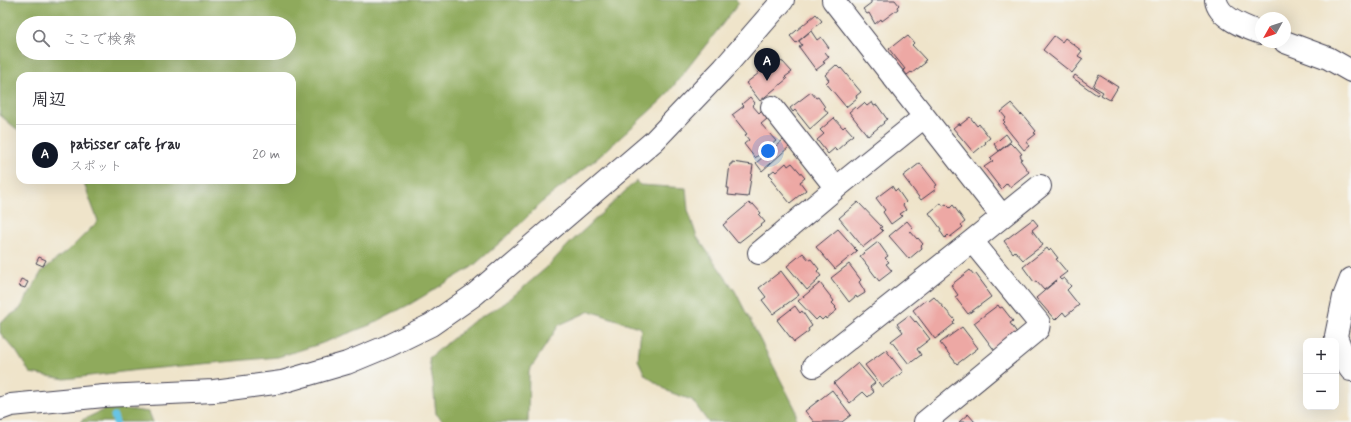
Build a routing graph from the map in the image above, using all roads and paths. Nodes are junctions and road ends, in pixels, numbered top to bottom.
1 (783, 0) edge
2 (833, 0) edge
3 (1216, 0) edge
4 (1255, 31) edge
5 (1291, 44) edge
6 (1351, 70) edge
7 (772, 107) dead end
8 (924, 118) junction
9 (1040, 186) dead end
10 (836, 188) junction
11 (1002, 216) junction
12 (972, 242) junction
13 (759, 253) dead end
14 (1351, 279) edge
15 (814, 366) dead end
16 (1351, 370) edge
17 (0, 409) edge
18 (925, 422) edge

1 - 17 street
2 - 8 street
3 - 4 street
5 - 6 street
7 - 10 street
8 - 10 street
8 - 11 street
9 - 11 street
10 - 13 street
11 - 12 street
12 - 15 street
12 - 18 street
14 - 16 street

